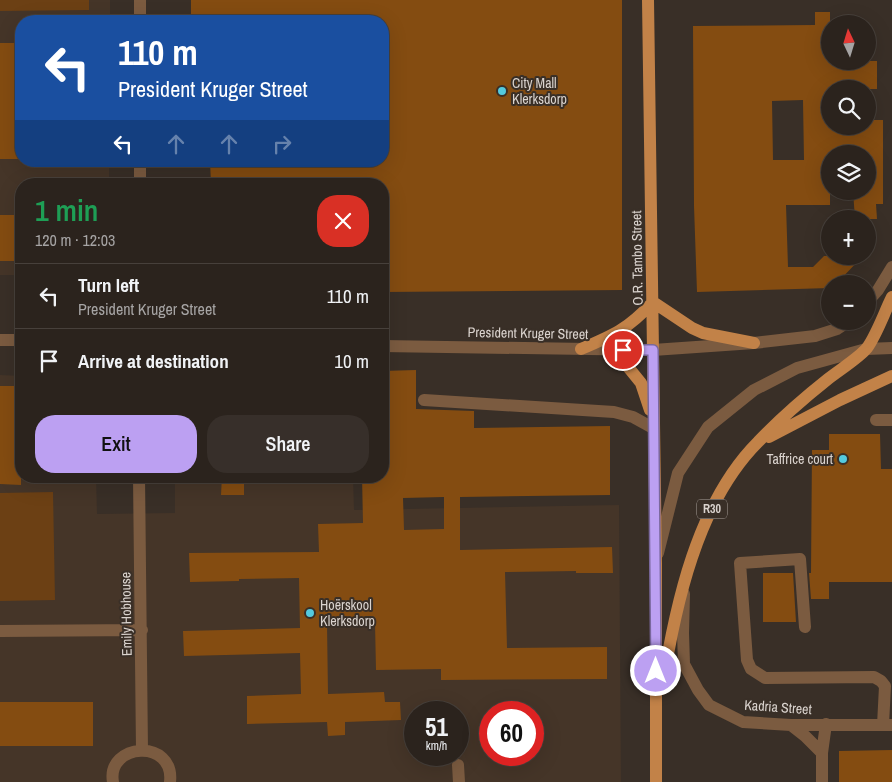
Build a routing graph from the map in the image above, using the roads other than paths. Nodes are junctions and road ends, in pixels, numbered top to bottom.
1 (140, 0) edge
2 (648, 0) edge
3 (140, 15) edge
4 (892, 267) edge
5 (876, 292) edge
6 (892, 297) edge
7 (653, 302) junction
8 (834, 330) edge
9 (0, 340) edge
10 (15, 340) edge
11 (754, 343) junction
12 (389, 346) edge
13 (892, 348) edge
14 (581, 349) junction
15 (866, 349) junction
16 (608, 350) junction
17 (653, 350) junction
18 (892, 376) edge
19 (424, 400) dead end
20 (876, 420) dead end
21 (892, 420) edge
22 (654, 424) junction
23 (756, 443) junction
24 (140, 483) edge
25 (656, 563) junction
26 (685, 579) junction
27 (804, 627) dead end
28 (142, 630) junction
29 (0, 631) edge
30 (826, 724) junction
31 (790, 725) junction
32 (888, 725) edge
33 (656, 726) junction
34 (142, 750) junction
35 (822, 754) junction
36 (458, 766) edge
37 (114, 782) edge
38 (170, 782) edge
39 (459, 782) edge
40 (656, 782) edge
41 (822, 782) edge

1 - 3 street
2 - 7 main road, O.R. Tambo Street / R30
4 - 5 street
6 - 15 main road, R30
7 - 11 main road
7 - 14 main road
7 - 17 main road, O.R. Tambo Street / R30
8 - 11 street, President Kruger Street
9 - 10 street
11 - 17 street, President Kruger Street
12 - 14 street, President Kruger Street
13 - 15 street
14 - 16 street, President Kruger Street
15 - 23 main road, O.R. Tambo Street / R30
15 - 25 street
16 - 17 street, President Kruger Street
16 - 22 main road
17 - 22 main road, O.R. Tambo Street / R30
18 - 23 main road
19 - 22 street
20 - 21 street
22 - 25 main road, O.R. Tambo Street / R30
23 - 26 main road, O.R. Tambo Street / R30
24 - 28 street, Emily Hobhouse
25 - 33 main road, O.R. Tambo Street / R30
26 - 31 street, Kadria Street
26 - 33 main road, O.R. Tambo Street / R30
27 - 32 street
28 - 29 street
28 - 34 street, Emily Hobhouse
30 - 31 street, Kadria Street
30 - 32 street, Kadria Street
30 - 35 street
31 - 35 street
33 - 40 main road, O.R. Tambo Street / R30
34 - 37 street
34 - 38 street
35 - 41 street
36 - 39 street

